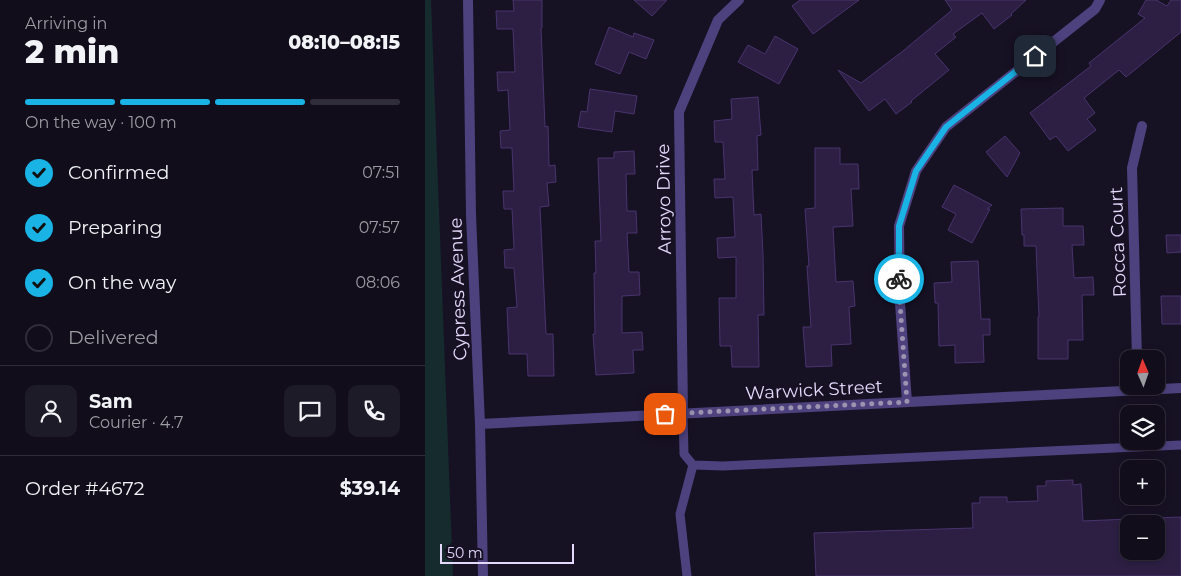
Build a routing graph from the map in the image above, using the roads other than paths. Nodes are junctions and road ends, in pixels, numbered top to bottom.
1 (469, 0) edge
2 (739, 0) edge
3 (1100, 0) edge
4 (1142, 126) dead end
5 (1137, 350) edge
6 (1165, 388) edge
7 (1181, 388) edge
8 (1120, 389) edge
9 (907, 402) junction
10 (683, 413) junction
11 (480, 424) junction
12 (1181, 445) edge
13 (693, 465) junction
14 (483, 576) edge
15 (687, 576) edge

1 - 11 street, Cypress Avenue
2 - 10 street, Arroyo Drive
3 - 9 street
4 - 5 street, Rocca Court
6 - 7 street, Warwick Street
8 - 9 street, Warwick Street
9 - 10 street, Warwick Street
10 - 11 street, Warwick Street
10 - 13 lane
11 - 14 street, Cypress Avenue
12 - 13 lane
13 - 15 lane

